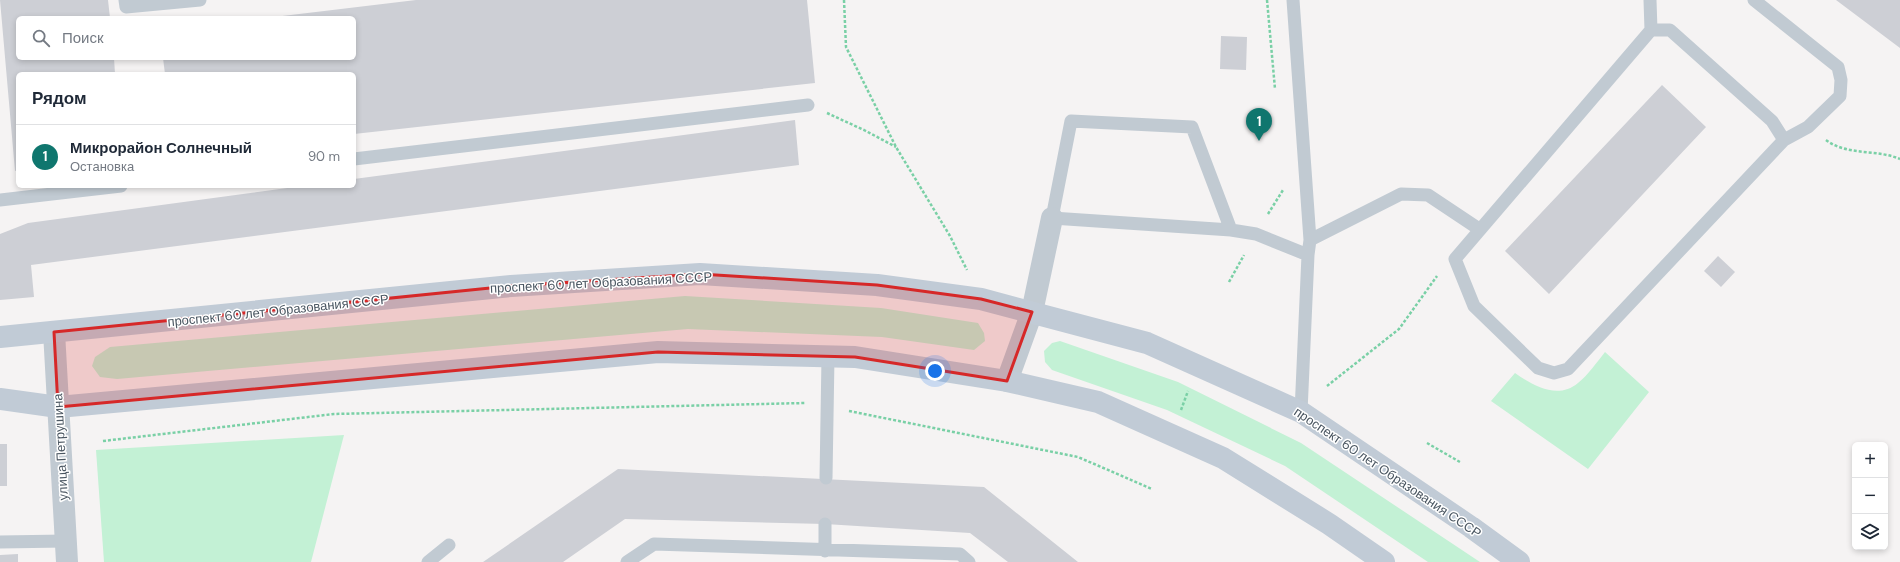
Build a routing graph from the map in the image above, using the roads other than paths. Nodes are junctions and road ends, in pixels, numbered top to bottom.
1 (200, 0) edge
2 (1293, 0) edge
3 (1650, 0) edge
4 (1754, 0) edge
5 (126, 8) edge
6 (1651, 30) junction
7 (808, 105) road end
8 (1784, 140) junction
9 (356, 159) edge
10 (105, 188) edge
11 (0, 200) edge
12 (1052, 218) junction
13 (1479, 228) junction
14 (1231, 230) junction
15 (1310, 240) junction
16 (1308, 255) junction
17 (1032, 312) junction
18 (54, 332) junction
19 (0, 337) edge
20 (828, 357) junction
21 (1007, 381) junction
22 (0, 399) edge
23 (58, 408) junction
24 (1301, 412) junction
25 (826, 478) dead end
26 (825, 524) dead end
27 (0, 542) edge
28 (448, 545) dead end
29 (66, 551) edge
30 (824, 551) junction
31 (428, 562) edge
32 (628, 562) edge
33 (969, 562) edge
34 (1384, 562) edge
35 (1519, 562) edge

1 - 5 lane
2 - 15 lane
3 - 6 lane
4 - 8 lane
6 - 8 lane
6 - 13 lane
7 - 9 lane
8 - 13 lane
10 - 11 lane
12 - 14 lane
12 - 14 lane
12 - 17 street
13 - 15 lane
14 - 16 lane
15 - 16 lane
16 - 24 lane
17 - 18 main road, проспект 60 лет Образования СССР
17 - 21 street
17 - 24 main road, проспект 60 лет Образования СССР
18 - 19 main road, проспект 60 лет Образования СССР
18 - 23 street, улица Петрушина
20 - 21 main road
20 - 23 main road
20 - 25 lane
21 - 34 main road
22 - 23 main road
23 - 29 street, улица Петрушина
24 - 35 main road, проспект 60 лет Образования СССР
26 - 30 lane
27 - 29 lane
28 - 31 lane
30 - 32 lane
30 - 33 lane

